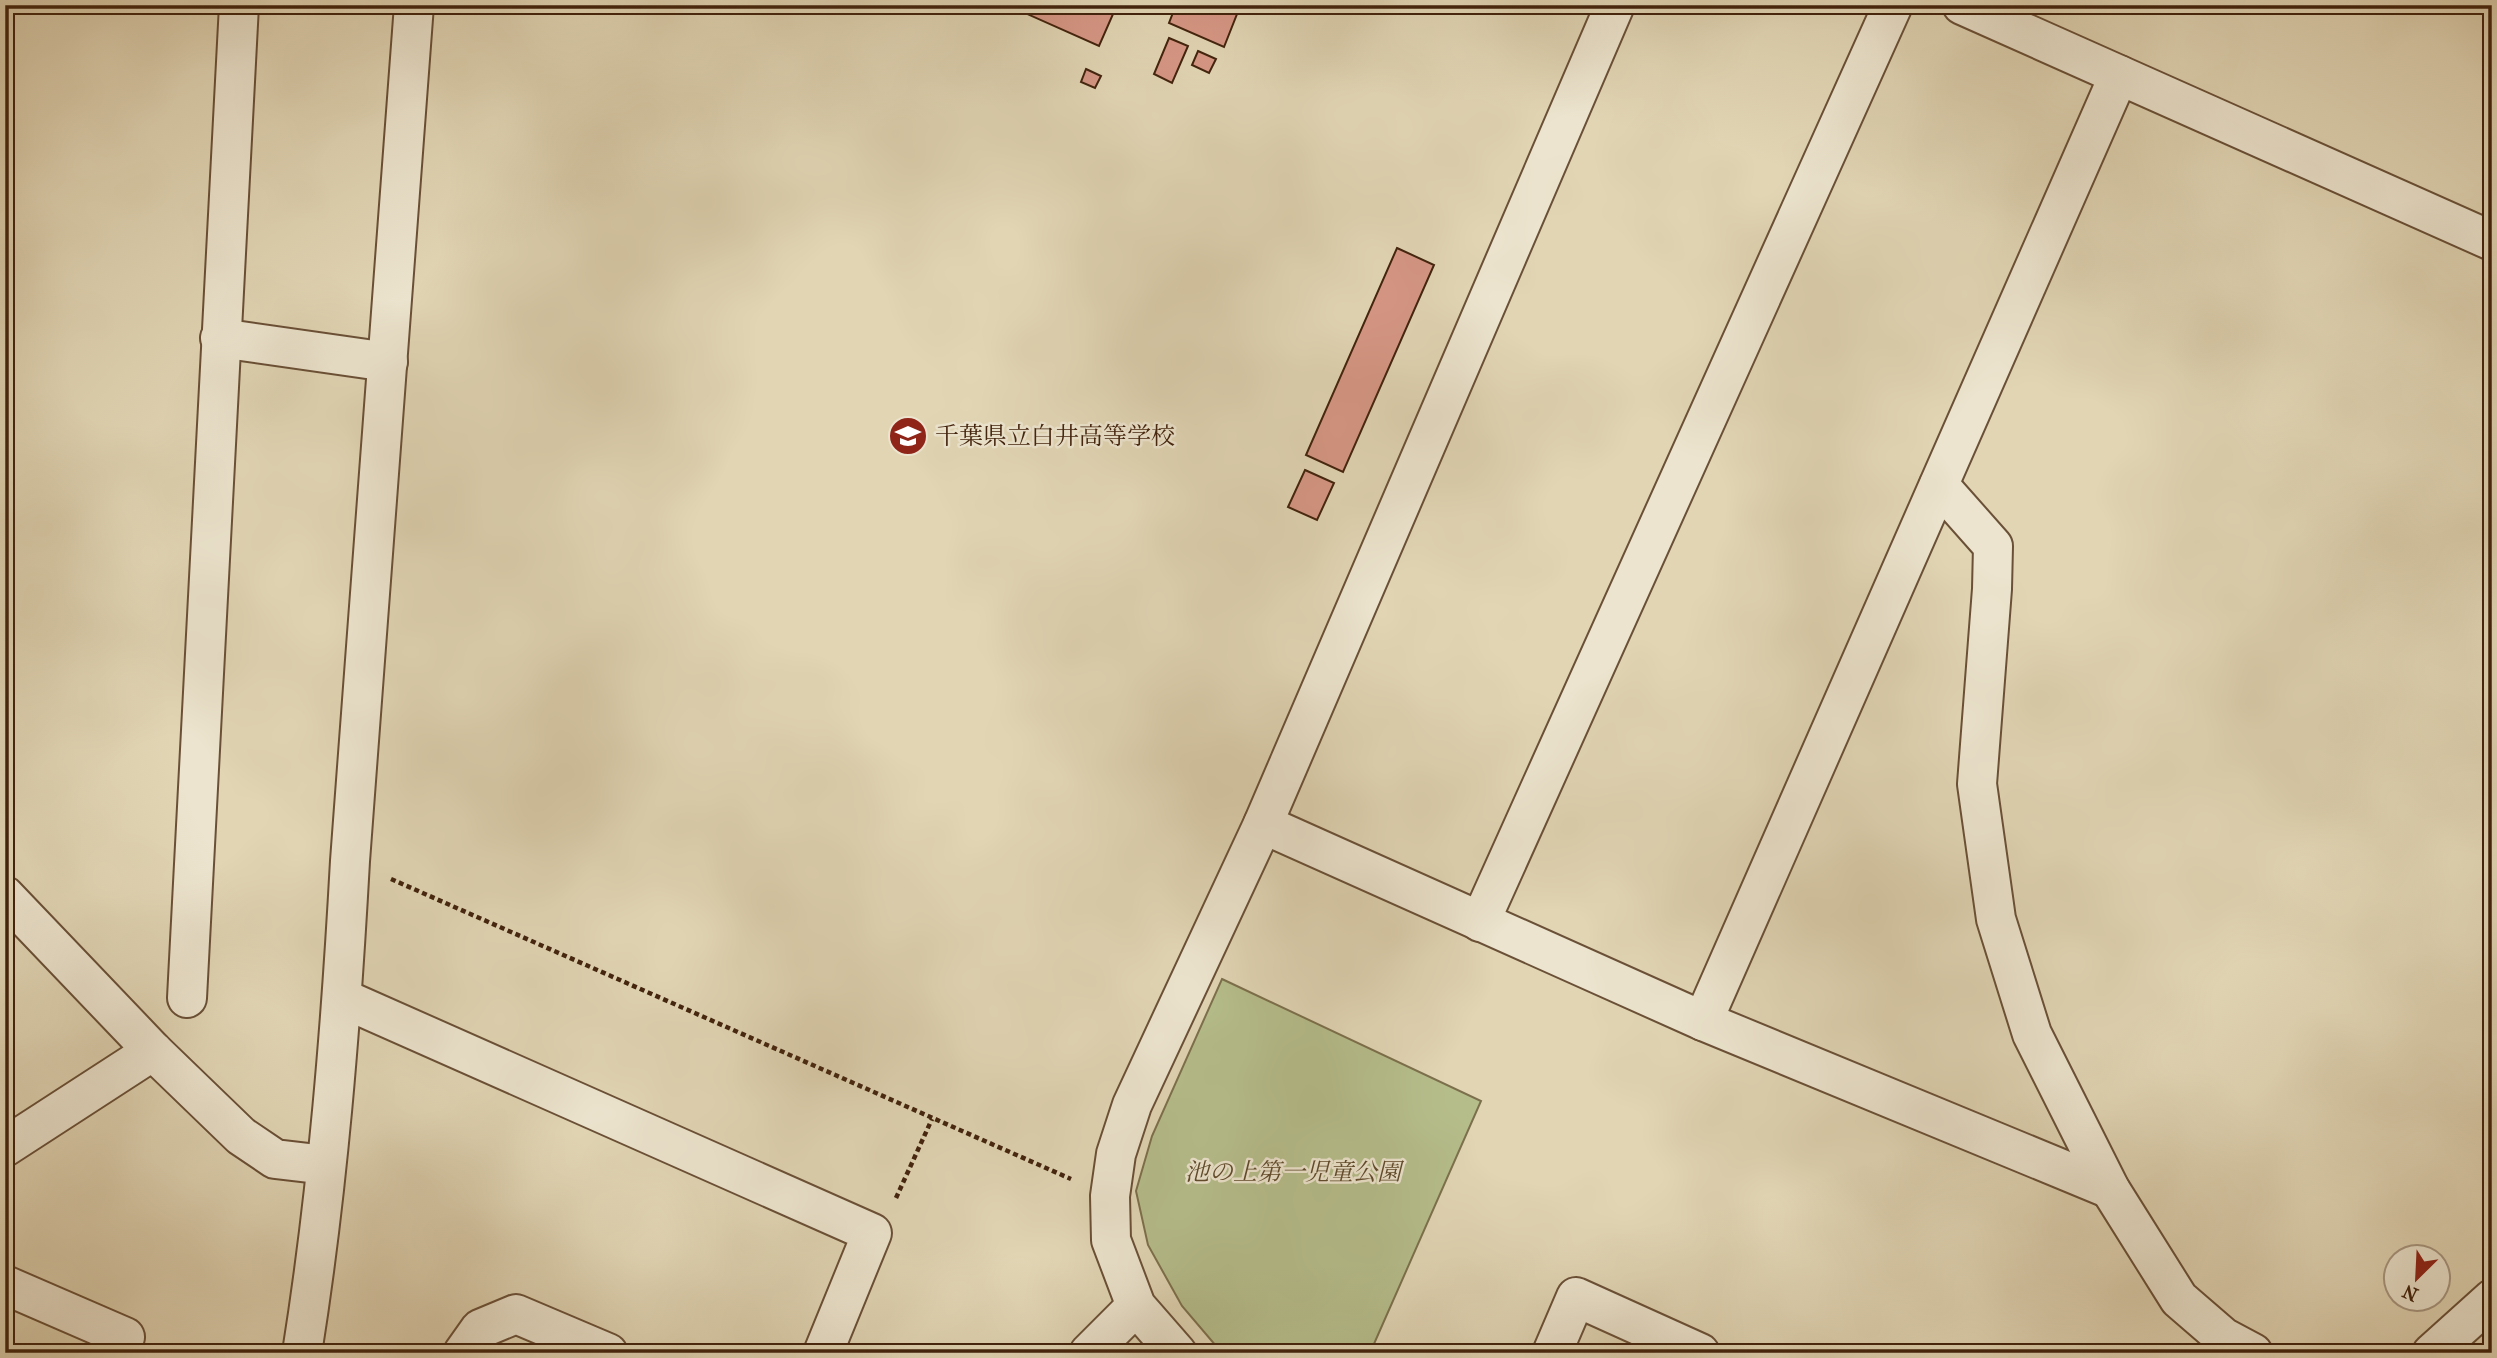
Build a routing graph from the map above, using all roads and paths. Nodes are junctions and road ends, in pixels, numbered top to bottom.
1 (239, 5) edge
2 (414, 5) edge
3 (1615, 5) edge
4 (1893, 5) edge
5 (1962, 5) edge
6 (2119, 75) junction
7 (2492, 241) edge
8 (220, 338) junction
9 (388, 362) junction
10 (1939, 485) junction
11 (1263, 824) junction
12 (384, 876) dead end
13 (5, 896) edge
14 (1480, 922) junction
15 (187, 998) dead end
16 (342, 998) junction
17 (1703, 1021) junction
18 (153, 1051) junction
19 (932, 1119) junction
20 (5, 1147) edge
21 (326, 1165) junction
22 (1073, 1180) dead end
23 (2110, 1189) junction
24 (872, 1233) junction
25 (5, 1285) edge
26 (2492, 1298) edge
27 (1136, 1306) junction
28 (120, 1353) edge
29 (302, 1353) edge
30 (463, 1353) edge
31 (608, 1353) edge
32 (823, 1353) edge
33 (1089, 1353) edge
34 (1177, 1353) edge
35 (1552, 1353) edge
36 (1700, 1353) edge
37 (2253, 1353) edge
38 (2431, 1353) edge

1 - 8 street
2 - 9 street
3 - 11 street
4 - 14 street
5 - 6 street
6 - 7 street
6 - 10 street
8 - 9 street
8 - 15 street
9 - 16 street
10 - 17 street
10 - 23 street
11 - 14 street
11 - 27 street
12 - 19 path
13 - 18 street
14 - 17 street
16 - 21 street
16 - 24 street
17 - 23 street
18 - 20 street
18 - 21 street
19 - 22 path
19 - 24 path
21 - 29 street
23 - 37 street
24 - 32 street
25 - 28 street
26 - 38 street
27 - 33 street
27 - 34 street
30 - 31 street
35 - 36 street

